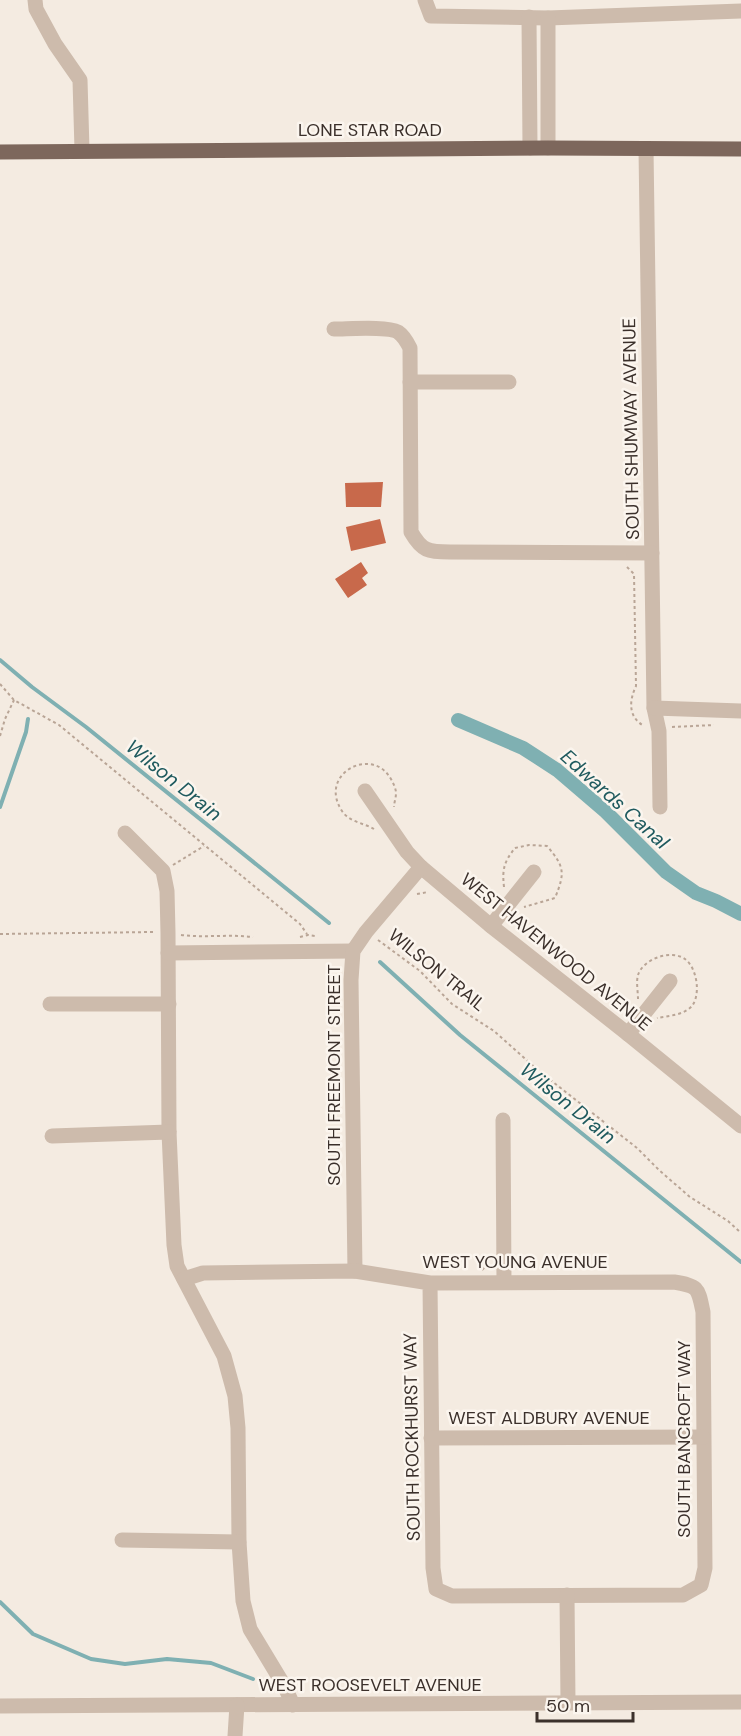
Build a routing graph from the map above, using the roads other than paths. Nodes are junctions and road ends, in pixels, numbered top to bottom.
1 (35, 0) edge
2 (425, 0) edge
3 (736, 7) edge
4 (529, 18) junction
5 (548, 18) junction
6 (530, 148) junction
7 (548, 148) junction
8 (646, 149) junction
9 (741, 149) edge
10 (82, 150) junction
11 (0, 152) edge
12 (334, 329) dead end
13 (410, 382) junction
14 (509, 382) dead end
15 (652, 553) junction
16 (654, 708) junction
17 (741, 711) edge
18 (365, 791) dead end
19 (660, 807) dead end
20 (125, 833) dead end
21 (421, 867) junction
22 (534, 872) dead end
23 (491, 926) junction
24 (353, 951) junction
25 (168, 953) junction
26 (670, 981) dead end
27 (50, 1004) dead end
28 (169, 1004) junction
29 (628, 1034) junction
30 (503, 1120) dead end
31 (741, 1126) edge
32 (169, 1132) junction
33 (52, 1136) dead end
34 (355, 1272) junction
35 (184, 1279) junction
36 (504, 1282) junction
37 (430, 1283) junction
38 (699, 1292) joint
39 (704, 1437) junction
40 (431, 1438) junction
41 (122, 1540) dead end
42 (239, 1542) junction
43 (567, 1595) junction
44 (741, 1702) edge
45 (568, 1703) junction
46 (293, 1705) junction
47 (0, 1706) edge
48 (237, 1706) junction
49 (236, 1736) edge

1 - 10 street
2 - 4 street
3 - 5 street
4 - 5 street
4 - 6 street
5 - 7 street
6 - 7 main road, LONE STAR ROAD
6 - 10 main road, LONE STAR ROAD
7 - 8 main road, LONE STAR ROAD
8 - 9 main road, LONE STAR ROAD
8 - 15 street, SOUTH SHUMWAY AVENUE
10 - 11 main road, LONE STAR ROAD
12 - 13 street
13 - 14 street
13 - 15 street
15 - 16 street, SOUTH SHUMWAY AVENUE
16 - 17 street
16 - 19 street, SOUTH SHUMWAY AVENUE
18 - 21 street, WEST HAVENWOOD AVENUE
20 - 25 street
21 - 23 street, WEST HAVENWOOD AVENUE
21 - 24 street, SOUTH FREEMONT STREET
22 - 23 street
23 - 29 street, WEST HAVENWOOD AVENUE
24 - 25 street
24 - 34 street, SOUTH FREEMONT STREET
25 - 28 street
26 - 29 street
27 - 28 street
28 - 32 street
29 - 31 street, WEST HAVENWOOD AVENUE
30 - 36 street
32 - 33 street
32 - 35 street
34 - 35 street, WEST YOUNG AVENUE
34 - 37 street, WEST YOUNG AVENUE
35 - 42 street
36 - 37 street, WEST YOUNG AVENUE
36 - 38 street, WEST YOUNG AVENUE
37 - 40 street, SOUTH ROCKHURST WAY
38 - 39 street, SOUTH BANCROFT WAY
39 - 40 street, WEST ALDBURY AVENUE
39 - 43 street, SOUTH BANCROFT WAY
40 - 43 street, SOUTH ROCKHURST WAY
41 - 42 street
42 - 46 street
43 - 45 street
44 - 45 street, WEST ROOSEVELT AVENUE
45 - 46 street, WEST ROOSEVELT AVENUE
46 - 48 street, WEST ROOSEVELT AVENUE
47 - 48 street, WEST ROOSEVELT AVENUE
48 - 49 street

